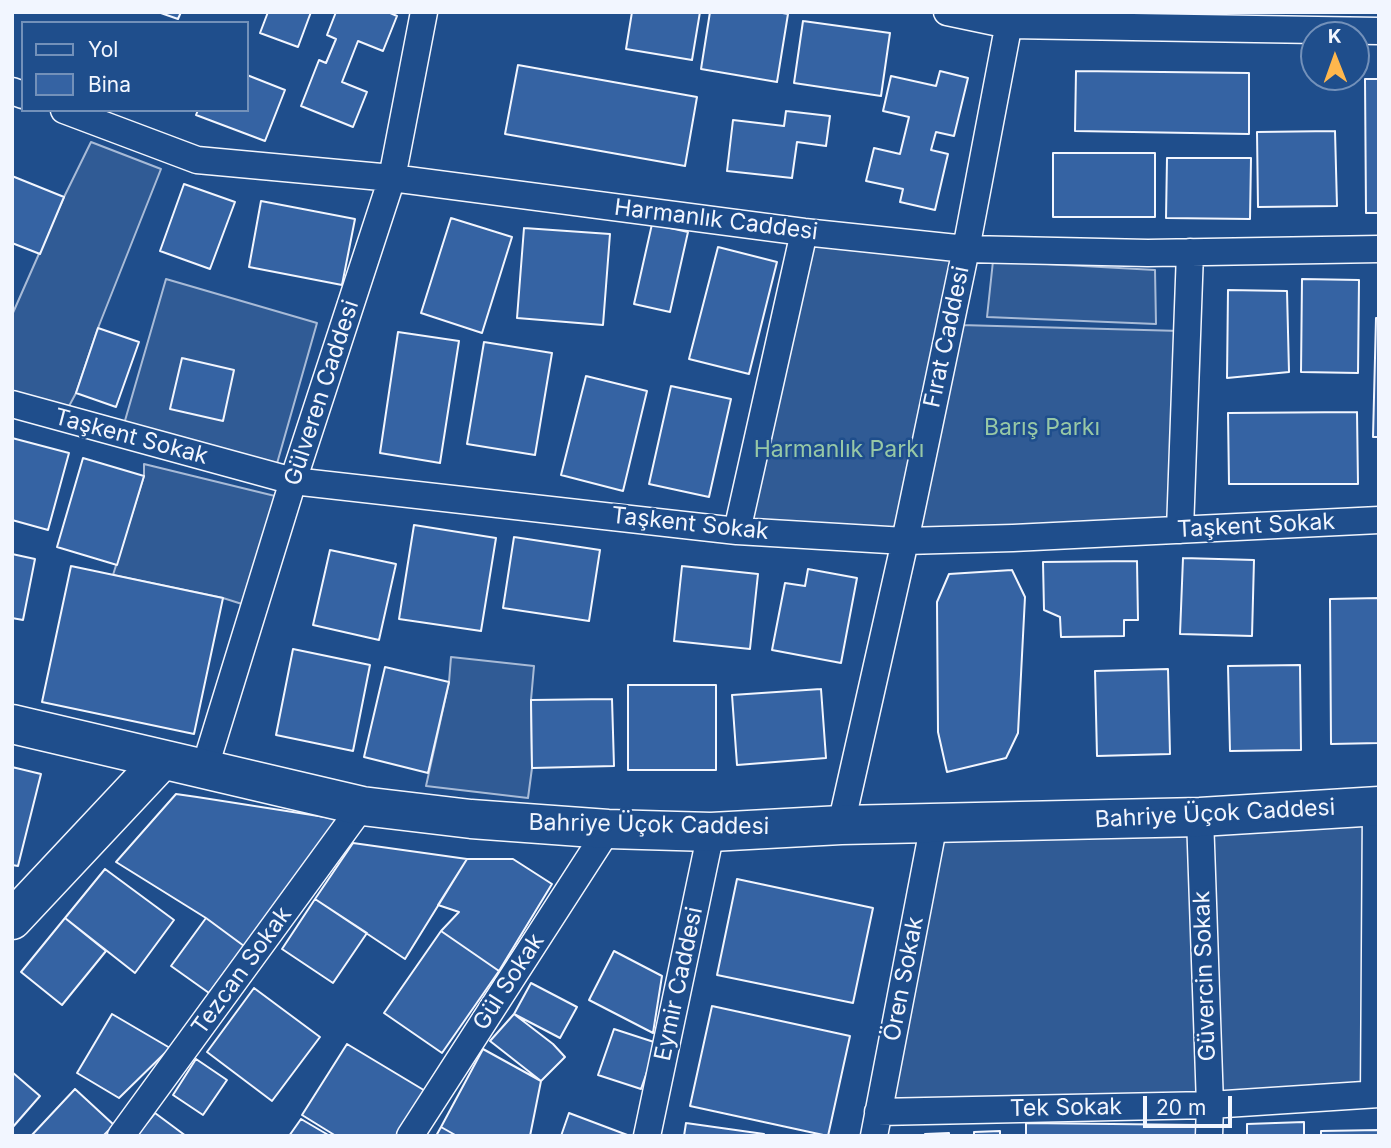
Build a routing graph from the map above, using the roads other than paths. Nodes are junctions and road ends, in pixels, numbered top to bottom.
1 (424, 12) edge
2 (947, 12) edge
3 (1010, 19) edge
4 (1379, 31) edge
5 (69, 112) edge
6 (392, 178) junction
7 (804, 232) junction
8 (966, 249) junction
9 (1379, 249) edge
10 (1190, 252) junction
11 (12, 404) edge
12 (293, 481) junction
13 (1379, 520) edge
14 (1180, 530) junction
15 (737, 531) junction
16 (905, 541) junction
17 (12, 724) edge
18 (162, 760) junction
19 (204, 770) junction
20 (362, 806) junction
21 (1377, 806) edge
22 (1200, 817) junction
23 (934, 823) junction
24 (841, 825) junction
25 (608, 829) junction
26 (710, 832) junction
27 (12, 920) edge
28 (1377, 1094) edge
29 (1210, 1105) junction
30 (876, 1124) edge
31 (121, 1136) edge
32 (410, 1136) edge
33 (648, 1136) edge
34 (1209, 1136) edge

1 - 6 street, Gülveren Caddesi
2 - 3 street
3 - 4 street
3 - 8 street, Fırat Caddesi
5 - 6 street, Harmanlık Caddesi
6 - 7 street, Harmanlık Caddesi
6 - 12 street, Gülveren Caddesi
7 - 8 street, Harmanlık Caddesi
7 - 15 street
8 - 10 street, Harmanlık Caddesi
8 - 16 street, Fırat Caddesi
9 - 10 street, Harmanlık Caddesi
10 - 14 street
11 - 12 street, Taşkent Sokak
12 - 15 street, Taşkent Sokak
12 - 19 street, Gülveren Caddesi
13 - 14 street, Taşkent Sokak
14 - 16 street, Taşkent Sokak
15 - 16 street, Taşkent Sokak
16 - 24 street, Fırat Caddesi
17 - 18 main road, Bahriye Üçok Caddesi
18 - 19 main road, Bahriye Üçok Caddesi
18 - 27 main road
19 - 20 main road, Bahriye Üçok Caddesi
20 - 25 main road, Bahriye Üçok Caddesi
20 - 31 street, Tezcan Sokak
21 - 22 main road, Bahriye Üçok Caddesi
21 - 28 street
22 - 23 main road, Bahriye Üçok Caddesi
22 - 29 street, Güvercin Sokak
23 - 24 main road, Bahriye Üçok Caddesi
23 - 30 street, Ören Sokak
24 - 26 main road, Bahriye Üçok Caddesi
25 - 26 main road, Bahriye Üçok Caddesi
25 - 32 street, Gül Sokak
26 - 33 street, Eymir Caddesi
28 - 29 street, Tek Sokak
29 - 30 street, Tek Sokak
29 - 34 street, Güvercin Sokak

